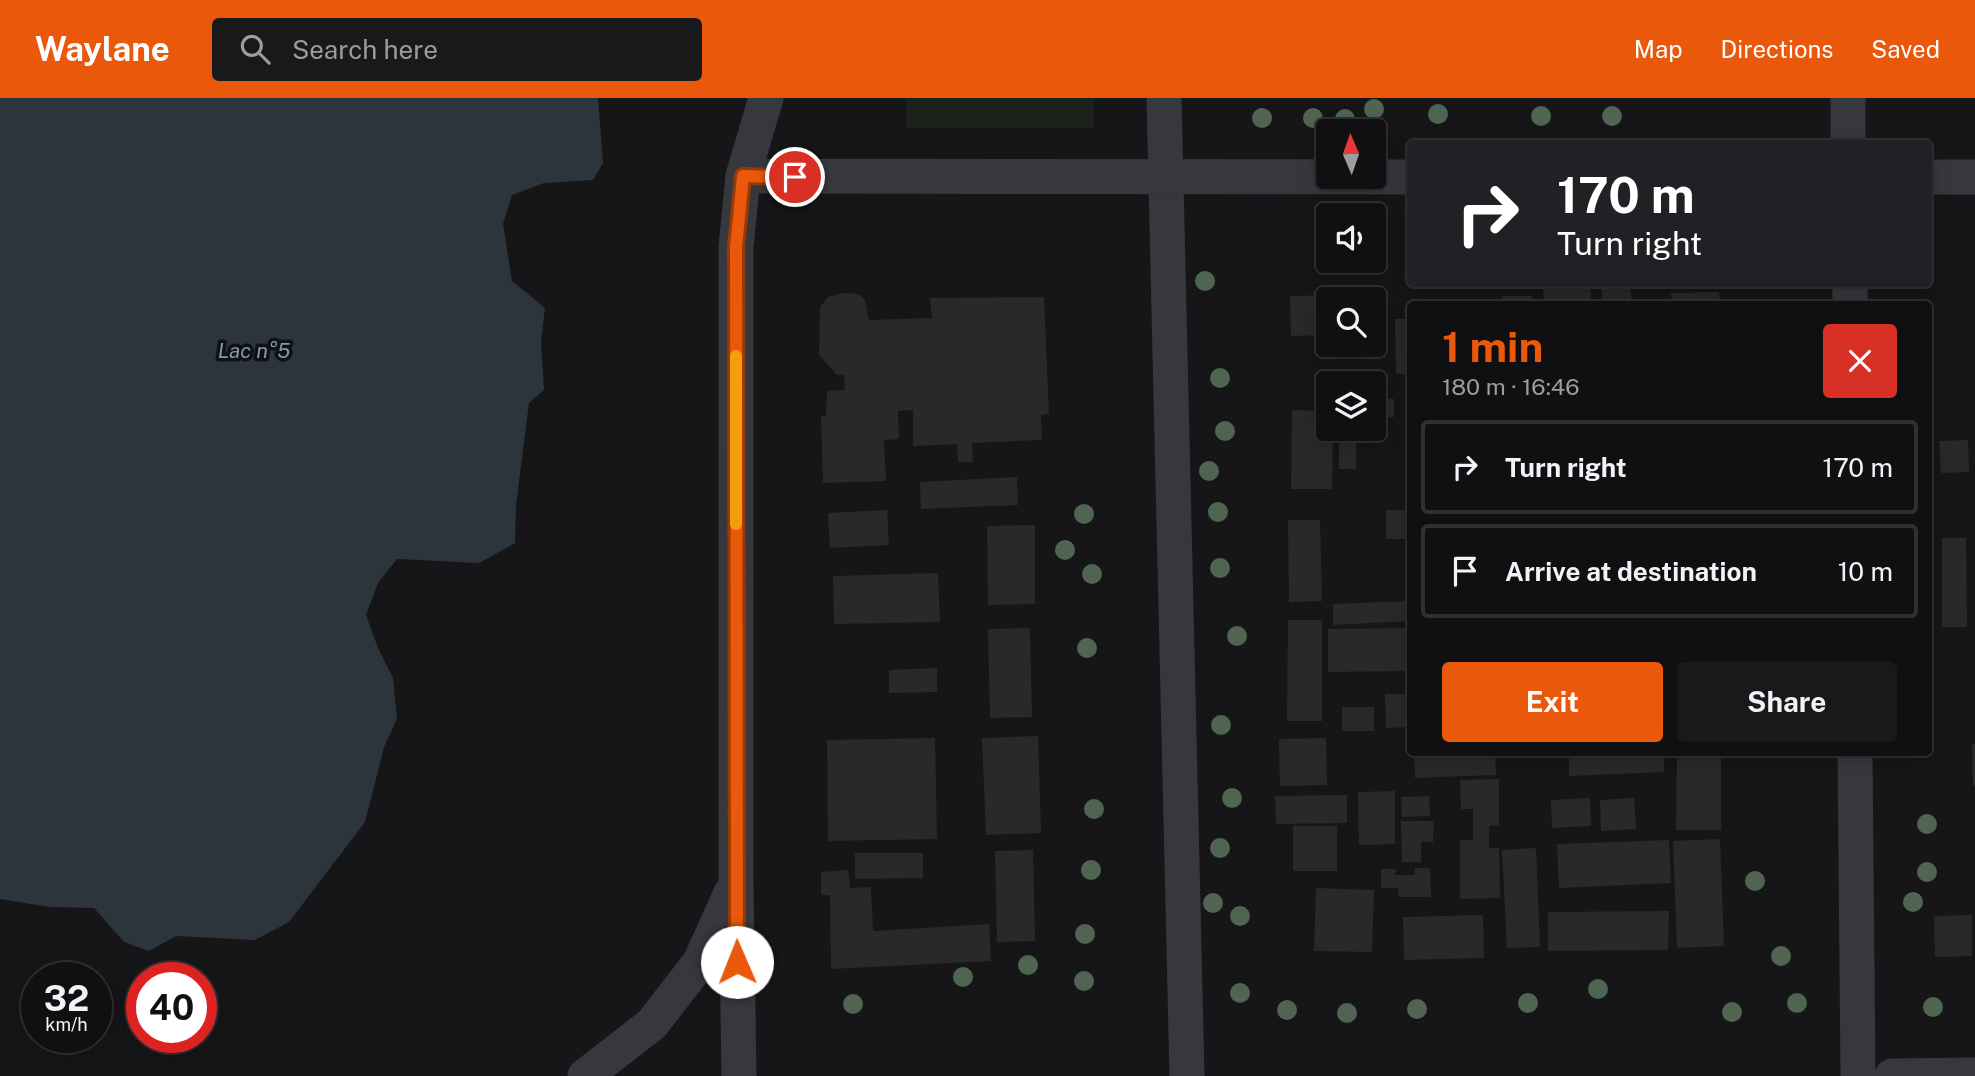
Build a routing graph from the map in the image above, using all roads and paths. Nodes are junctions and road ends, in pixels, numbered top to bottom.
1 (766, 98) edge
2 (1164, 98) edge
3 (1848, 98) edge
4 (1848, 140) edge
5 (743, 176) junction
6 (1407, 177) edge
7 (1932, 177) edge
8 (1975, 177) edge
9 (1164, 178) junction
10 (1854, 756) edge
11 (736, 880) junction
12 (1975, 1075) edge
13 (585, 1076) edge
14 (739, 1076) edge
15 (1187, 1076) edge
16 (1858, 1076) edge
17 (1892, 1076) edge

1 - 5 street
2 - 9 street
3 - 4 street
5 - 9 street
5 - 11 street
6 - 9 street
7 - 8 street
9 - 15 street
10 - 16 street
11 - 13 street
11 - 14 street
12 - 17 street

